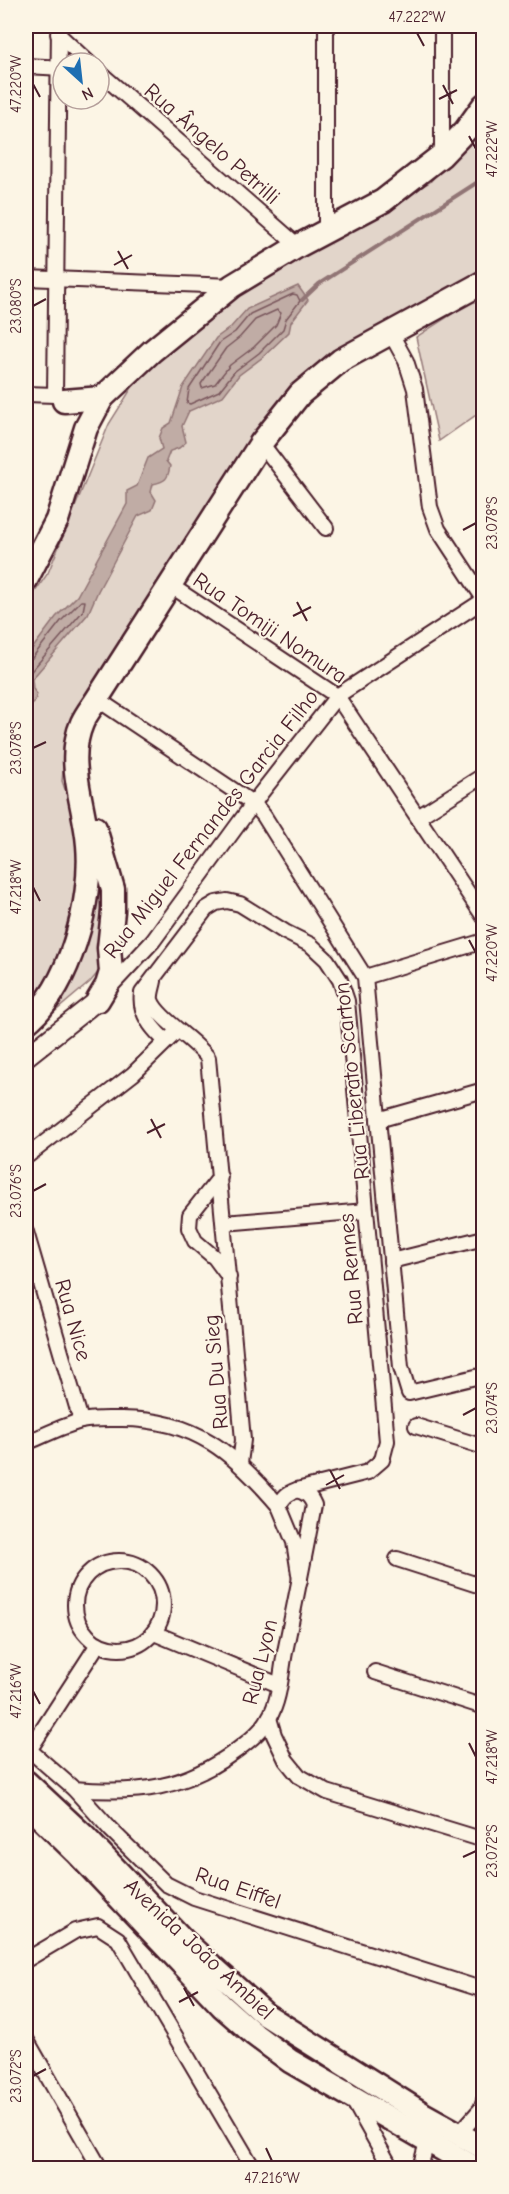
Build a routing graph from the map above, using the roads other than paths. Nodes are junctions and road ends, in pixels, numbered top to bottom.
1 (326, 26) edge
2 (442, 26) edge
3 (58, 30) edge
4 (60, 51) edge
5 (78, 51) edge
6 (26, 66) edge
7 (51, 67) edge
8 (111, 83) edge
9 (483, 105) edge
10 (60, 111) edge
11 (442, 155) junction
12 (326, 232) junction
13 (297, 246) junction
14 (26, 278) edge
15 (57, 279) junction
16 (483, 282) edge
17 (232, 286) junction
18 (390, 332) junction
19 (26, 394) edge
20 (60, 398) junction
21 (102, 398) junction
22 (86, 428) junction
23 (261, 443) junction
24 (326, 528) dead end
25 (26, 580) edge
26 (170, 585) junction
27 (483, 600) edge
28 (337, 696) junction
29 (97, 699) junction
30 (483, 774) edge
31 (80, 794) junction
32 (254, 804) junction
33 (418, 817) junction
34 (483, 917) edge
35 (483, 941) edge
36 (156, 973) junction
37 (365, 977) junction
38 (98, 1000) junction
39 (26, 1023) edge
40 (178, 1030) junction
41 (166, 1041) junction
42 (26, 1057) edge
43 (483, 1090) edge
44 (378, 1120) junction
45 (26, 1157) edge
46 (220, 1177) junction
47 (366, 1211) junction
48 (225, 1222) junction
49 (26, 1232) edge
50 (483, 1238) edge
51 (391, 1261) junction
52 (229, 1277) junction
53 (483, 1375) edge
54 (81, 1421) junction
55 (416, 1426) dead end
56 (26, 1443) edge
57 (483, 1447) edge
58 (240, 1463) junction
59 (335, 1481) junction
60 (297, 1490) junction
61 (314, 1505) junction
62 (279, 1506) junction
63 (311, 1521) junction
64 (287, 1526) junction
65 (398, 1559) dead end
66 (300, 1580) junction
67 (483, 1587) edge
68 (154, 1633) junction
69 (98, 1644) junction
70 (375, 1672) dead end
71 (279, 1685) junction
72 (483, 1707) edge
73 (269, 1718) junction
74 (28, 1748) edge
75 (26, 1782) edge
76 (74, 1789) junction
77 (26, 1806) edge
78 (483, 1840) edge
79 (26, 1960) edge
80 (483, 1990) edge
81 (26, 2039) edge
82 (351, 2096) junction
83 (483, 2100) edge
84 (459, 2134) junction
85 (427, 2142) junction
86 (483, 2148) edge
87 (100, 2169) edge
88 (253, 2169) edge
89 (391, 2169) edge
90 (423, 2169) edge
91 (475, 2169) edge

1 - 12 street
2 - 11 street
3 - 4 street
3 - 5 street
6 - 7 street
8 - 13 street, Rua Ângelo Petrilli
9 - 11 main road
10 - 15 street
11 - 12 main road
12 - 13 main road
13 - 17 main road
14 - 15 street
15 - 17 street
15 - 20 street
16 - 18 main road
17 - 21 main road
18 - 23 main road
18 - 27 street
19 - 20 street
20 - 21 main road
20 - 22 main road
21 - 22 main road
22 - 25 main road
23 - 24 street
23 - 26 main road
26 - 28 street, Rua Tomiji Nomura
26 - 29 main road
27 - 28 street, Rua Miguel Fernandes Garcia Filho
28 - 32 street, Rua Miguel Fernandes Garcia Filho
28 - 33 street, Rua Tomiji Nomura
29 - 31 main road
29 - 32 street, Rua Liberato Scarton
30 - 33 street
31 - 38 main road
31 - 39 main road
32 - 37 street, Rua Liberato Scarton
32 - 38 street, Rua Miguel Fernandes Garcia Filho
33 - 34 street, Rua Tomiji Nomura
35 - 37 street
36 - 40 street
36 - 41 street, Rua Rennes
36 - 47 street, Rua Rennes
37 - 44 street, Rua Liberato Scarton
38 - 42 street
40 - 41 street
40 - 46 street, Rua Du Sieg
41 - 45 street
43 - 44 street
44 - 51 street, Rua Liberato Scarton
46 - 48 street, Rua Du Sieg
46 - 52 street
47 - 48 street
47 - 59 street, Rua Rennes
48 - 52 street, Rua Du Sieg
49 - 54 street, Rua Nice
50 - 51 street
51 - 53 street, Rua Liberato Scarton
52 - 58 street, Rua Du Sieg
54 - 56 street, Rua Lyon
54 - 58 street, Rua Lyon
55 - 57 street
58 - 62 street, Rua Lyon
59 - 60 street, Rua Rennes
59 - 61 street
60 - 61 street
60 - 62 street
61 - 63 street, Rua Lyon
62 - 64 street, Rua Lyon
63 - 64 street
63 - 66 street, Rua Lyon
64 - 66 street, Rua Lyon
65 - 67 street
66 - 71 street, Rua Lyon
68 - 69 street
68 - 69 street
68 - 71 street
69 - 74 street
70 - 72 street
71 - 73 street, Rua Lyon
73 - 76 street, Rua Lyon
73 - 78 street
74 - 76 street, Rua Eiffel
75 - 84 main road, Avenida João Ambiel
76 - 80 street, Rua Eiffel
77 - 82 main road, Avenida João Ambiel
79 - 88 street
81 - 87 street
82 - 85 main road, Avenida João Ambiel
82 - 89 street
83 - 84 street
84 - 86 main road, Avenida João Ambiel
85 - 90 street
85 - 91 main road, Avenida João Ambiel

